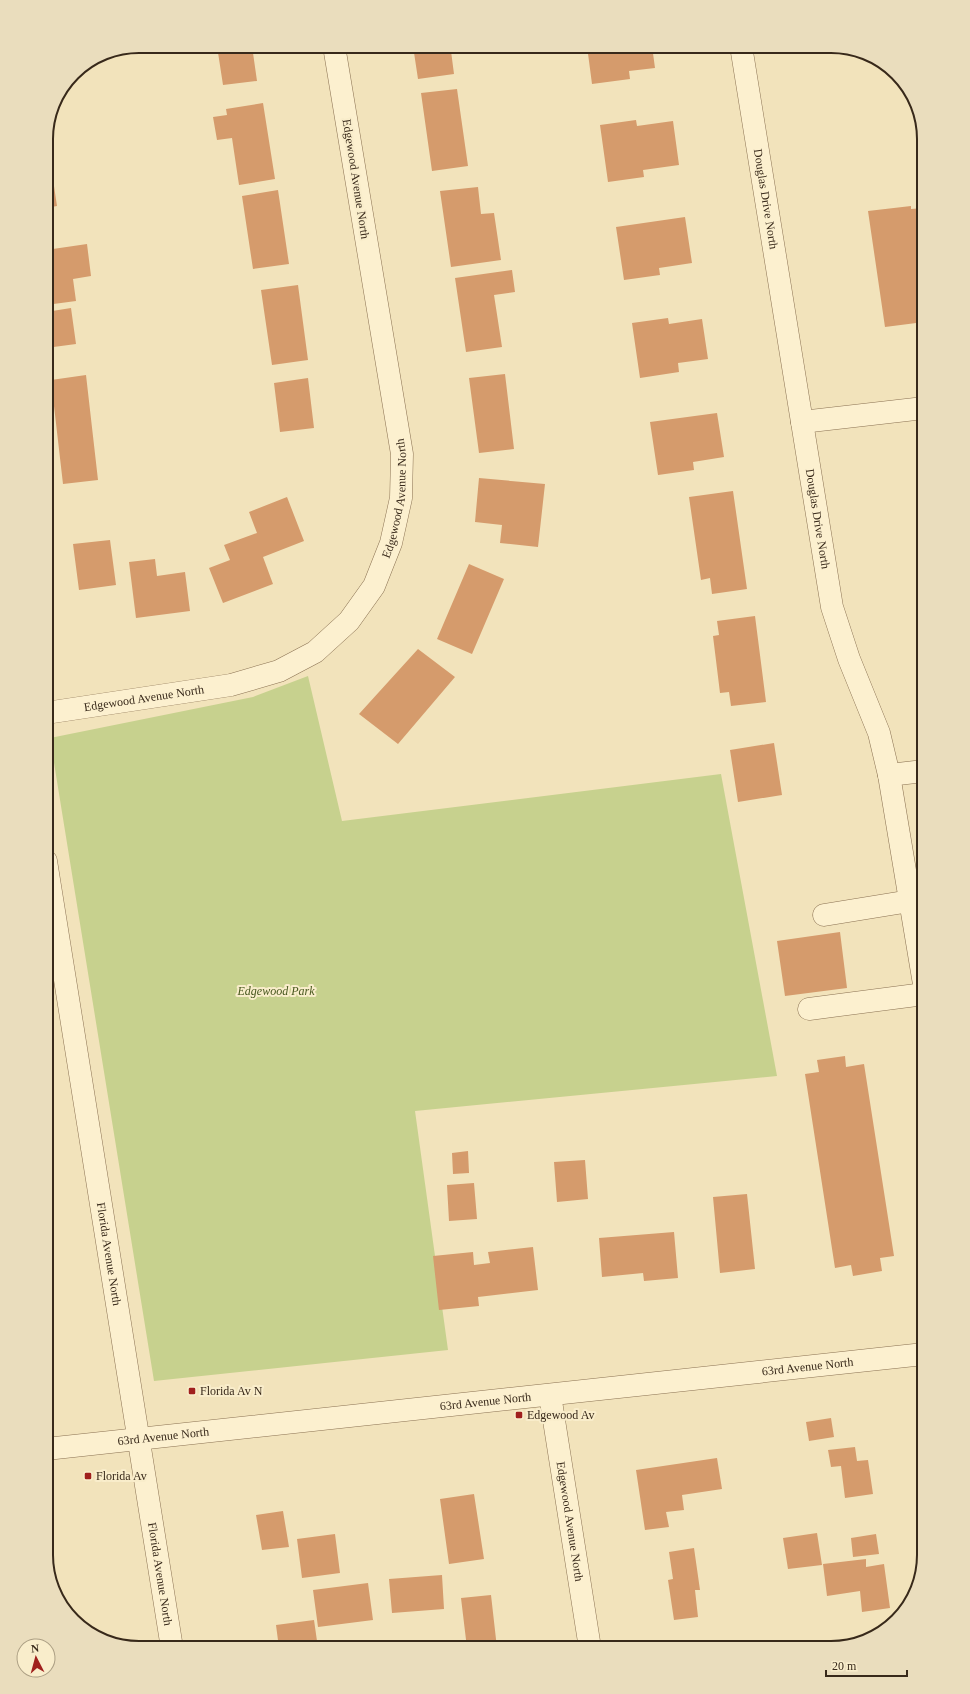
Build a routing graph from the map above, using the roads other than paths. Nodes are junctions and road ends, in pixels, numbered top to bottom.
1 (335, 53) edge
2 (741, 53) edge
3 (917, 409) edge
4 (802, 422) junction
5 (53, 712) edge
6 (917, 772) edge
7 (890, 775) junction
8 (910, 901) junction
9 (53, 905) edge
10 (824, 916) dead end
11 (917, 942) edge
12 (917, 995) edge
13 (809, 1009) dead end
14 (917, 1355) edge
15 (550, 1395) junction
16 (138, 1439) junction
17 (53, 1448) edge
18 (171, 1641) edge
19 (589, 1641) edge

1 - 5 street, Edgewood Avenue North
2 - 4 street, Douglas Drive North
3 - 4 street
4 - 7 street, Douglas Drive North
6 - 7 street
7 - 8 street, Douglas Drive North
8 - 10 street
8 - 11 street, Douglas Drive North
9 - 16 street, Florida Avenue North
12 - 13 street
14 - 15 street, 63rd Avenue North
15 - 16 street, 63rd Avenue North
15 - 19 street, Edgewood Avenue North
16 - 17 street, 63rd Avenue North
16 - 18 street, Florida Avenue North

